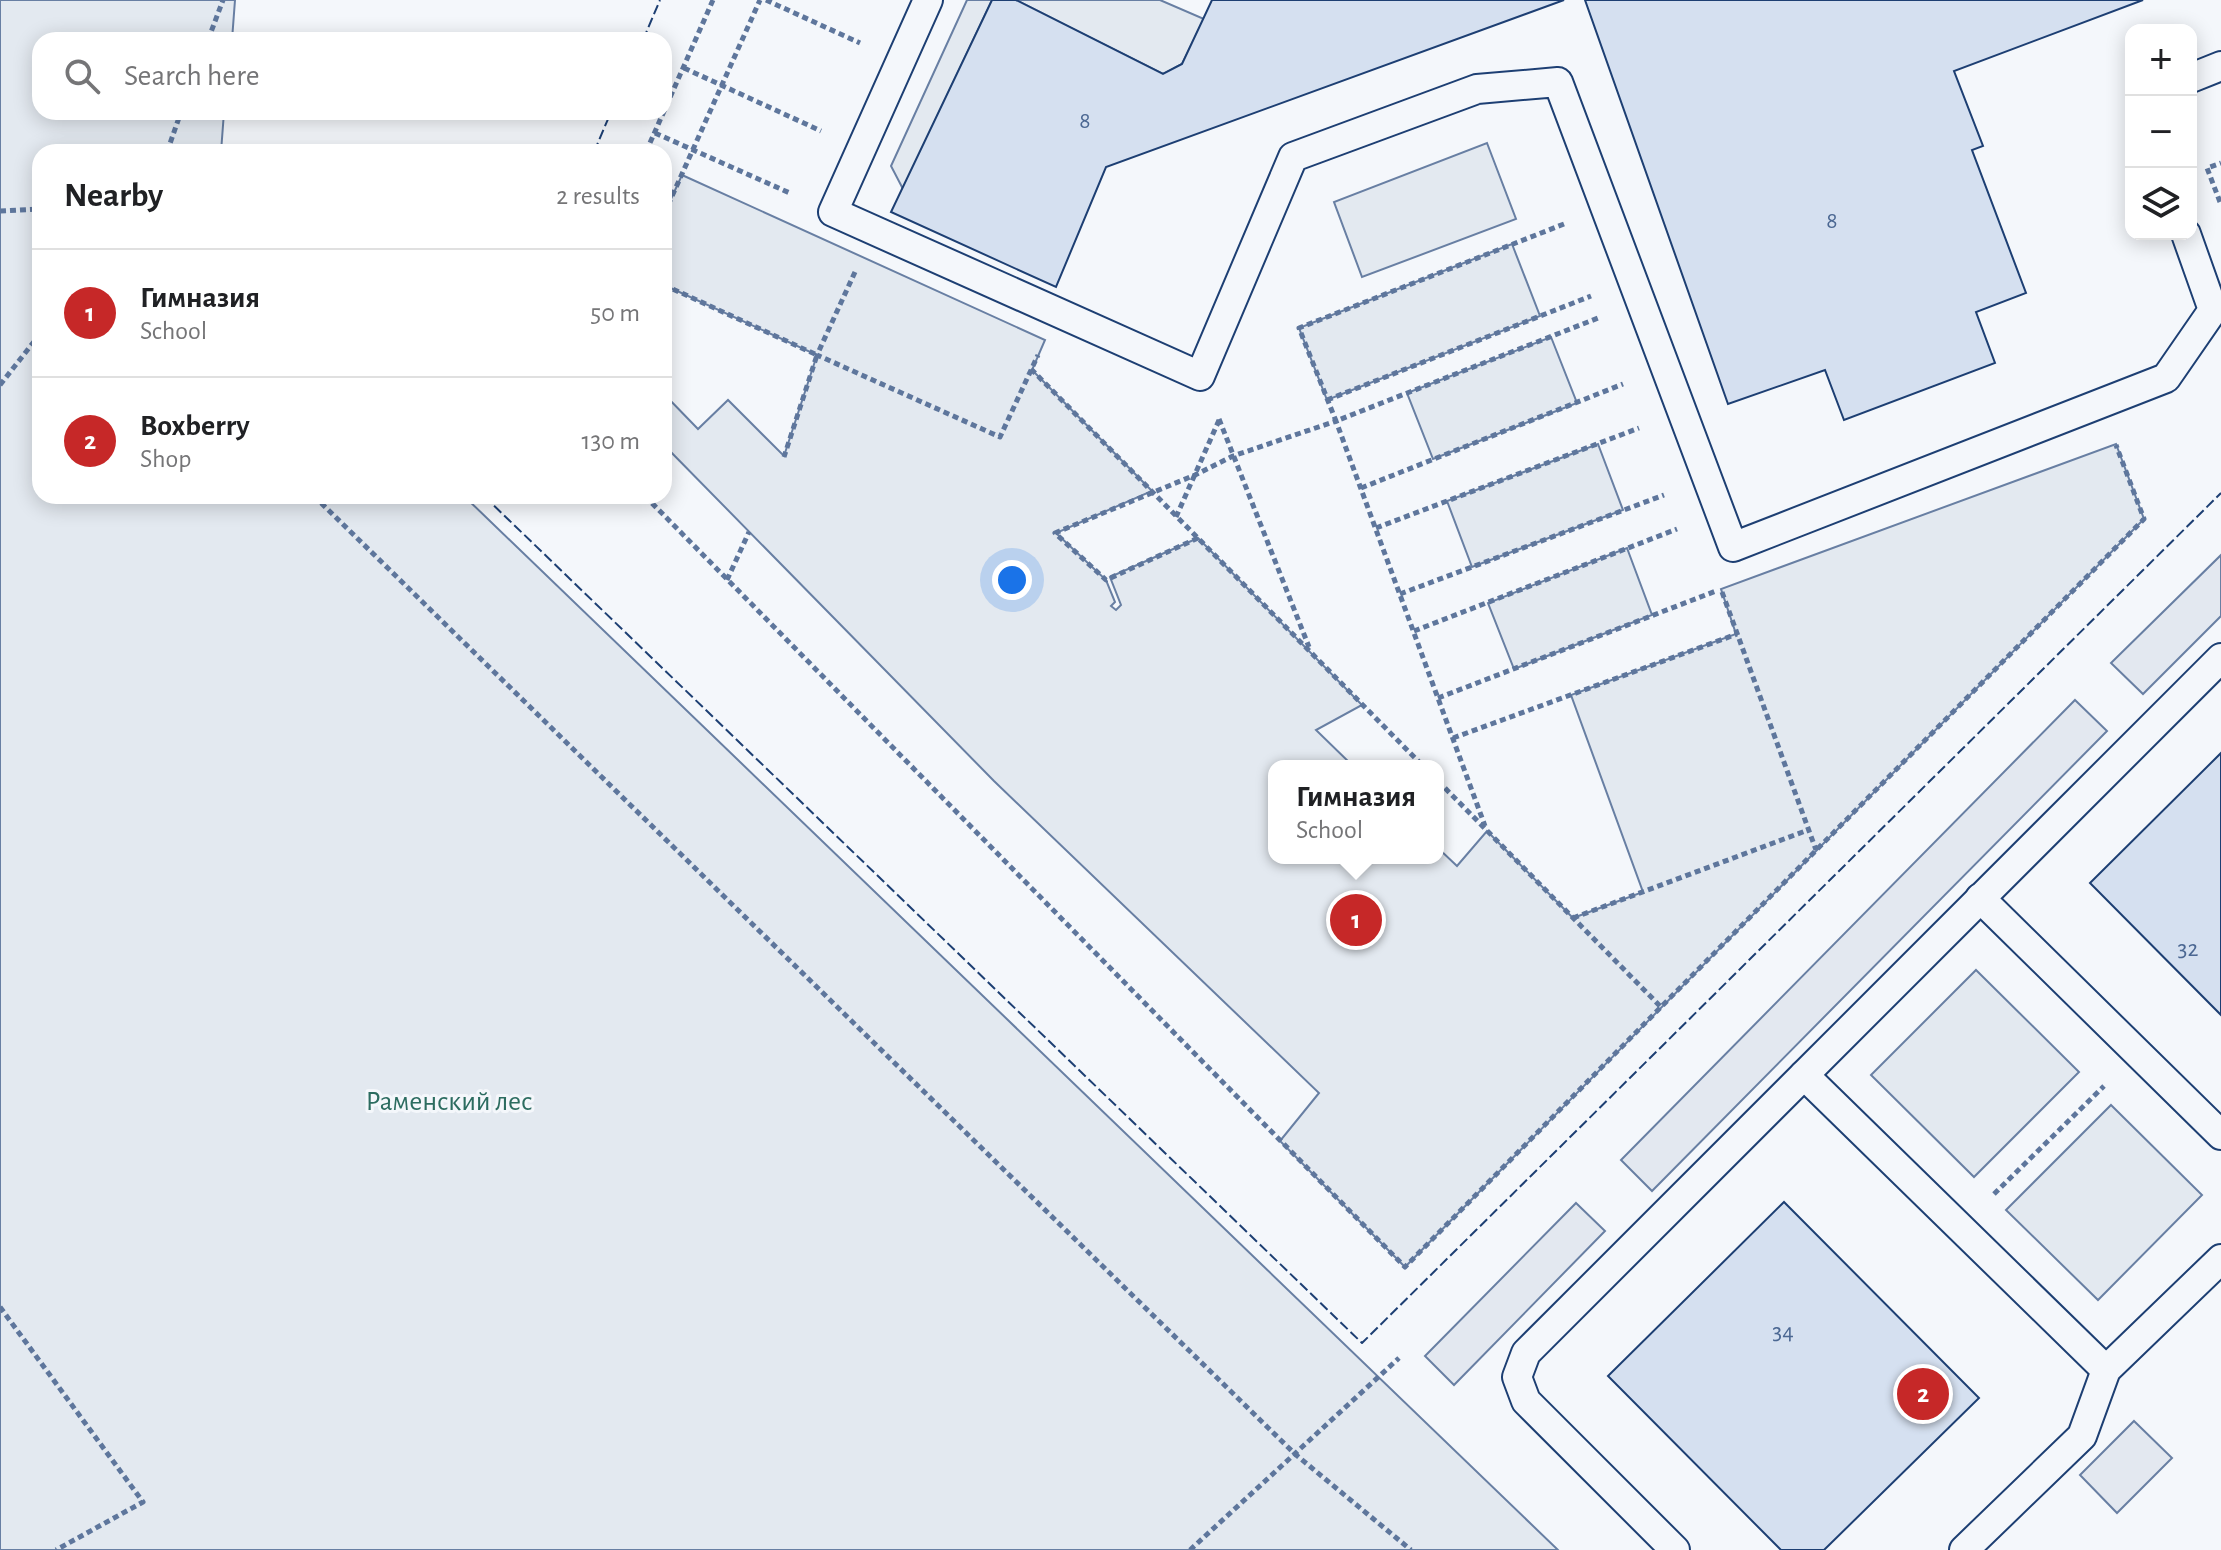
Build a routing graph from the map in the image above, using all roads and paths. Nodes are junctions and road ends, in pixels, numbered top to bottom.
1 (223, 0) edge
2 (713, 0) edge
3 (760, 0) edge
4 (766, 0) edge
5 (928, 0) edge
6 (211, 32) edge
7 (901, 62) junction
8 (2221, 66) edge
9 (684, 68) junction
10 (2197, 76) edge
11 (722, 85) junction
12 (672, 95) edge
13 (178, 120) edge
14 (661, 120) edge
15 (655, 133) junction
16 (170, 144) edge
17 (650, 144) edge
18 (692, 150) junction
19 (862, 150) junction
20 (2221, 163) edge
21 (672, 196) edge
22 (2221, 204) edge
23 (32, 209) edge
24 (0, 211) edge
25 (833, 212) junction
26 (1570, 222) dead end
27 (873, 231) junction
28 (2188, 240) edge
29 (672, 289) edge
30 (1596, 293) dead end
31 (1058, 313) junction
32 (1605, 315) dead end
33 (32, 344) edge
34 (817, 355) junction
35 (1031, 369) junction
36 (1630, 382) dead end
37 (0, 385) edge
38 (1327, 400) junction
39 (2100, 404) junction
40 (1225, 405) dead end
41 (1219, 419) junction
42 (1336, 421) junction
43 (1646, 425) dead end
44 (1233, 456) junction
45 (784, 457) dead end
46 (1195, 475) junction
47 (1361, 488) junction
48 (1152, 491) junction
49 (1671, 492) dead end
50 (322, 504) edge
51 (653, 504) edge
52 (1176, 517) junction
53 (1682, 527) dead end
54 (1376, 528) junction
55 (749, 532) dead end
56 (1198, 538) junction
57 (727, 580) junction
58 (1400, 594) junction
59 (1413, 631) junction
60 (1737, 634) junction
61 (1311, 652) junction
62 (2221, 658) edge
63 (1438, 698) junction
64 (1453, 738) junction
65 (1417, 760) edge
66 (1444, 787) edge
67 (1808, 830) junction
68 (1487, 831) junction
69 (1816, 850) junction
70 (1980, 898) junction
71 (1573, 918) junction
72 (1661, 1007) junction
73 (1804, 1075) junction
74 (2107, 1082) dead end
75 (2221, 1135) edge
76 (1994, 1195) dead end
77 (2221, 1259) edge
78 (0, 1307) edge
79 (1399, 1358) dead end
80 (2106, 1370) junction
81 (1295, 1454) junction
82 (56, 1550) edge
83 (1190, 1550) edge
84 (1411, 1550) edge
85 (1675, 1550) edge
86 (1964, 1550) edge

1 - 6 path
2 - 9 path
3 - 11 path
4 - 7 path
5 - 7 lane
7 - 19 lane
8 - 10 lane
9 - 11 path
9 - 12 path
11 - 18 path
11 - 19 path
13 - 16 path
14 - 15 path
15 - 17 path
15 - 18 path
18 - 21 path
18 - 25 path
19 - 25 lane
20 - 22 path
23 - 24 path
25 - 27 lane
26 - 38 path
27 - 31 lane
27 - 34 path
28 - 39 lane
29 - 34 path
30 - 38 path
31 - 35 path
31 - 39 lane
32 - 42 path
33 - 37 path
34 - 35 path
34 - 45 path
35 - 48 path
36 - 47 path
38 - 42 path
39 - 69 path
40 - 41 path
41 - 44 path
41 - 46 path
42 - 44 path
42 - 47 path
43 - 54 path
44 - 46 path
44 - 61 path
46 - 48 path
46 - 52 path
47 - 54 path
48 - 52 path
48 - 56 path
49 - 58 path
50 - 81 path
51 - 57 path
52 - 56 path
53 - 59 path
54 - 58 path
55 - 57 path
56 - 61 path
57 - 72 path
58 - 59 path
59 - 63 path
60 - 63 path
60 - 64 path
60 - 67 path
61 - 65 path
62 - 70 lane
63 - 64 path
64 - 68 path
66 - 68 path
67 - 69 path
67 - 71 path
68 - 71 path
69 - 72 path
70 - 73 lane
70 - 75 lane
71 - 72 path
73 - 80 lane
73 - 85 lane
74 - 76 path
77 - 80 lane
78 - 82 path
79 - 81 path
80 - 86 lane
81 - 83 path
81 - 84 path

